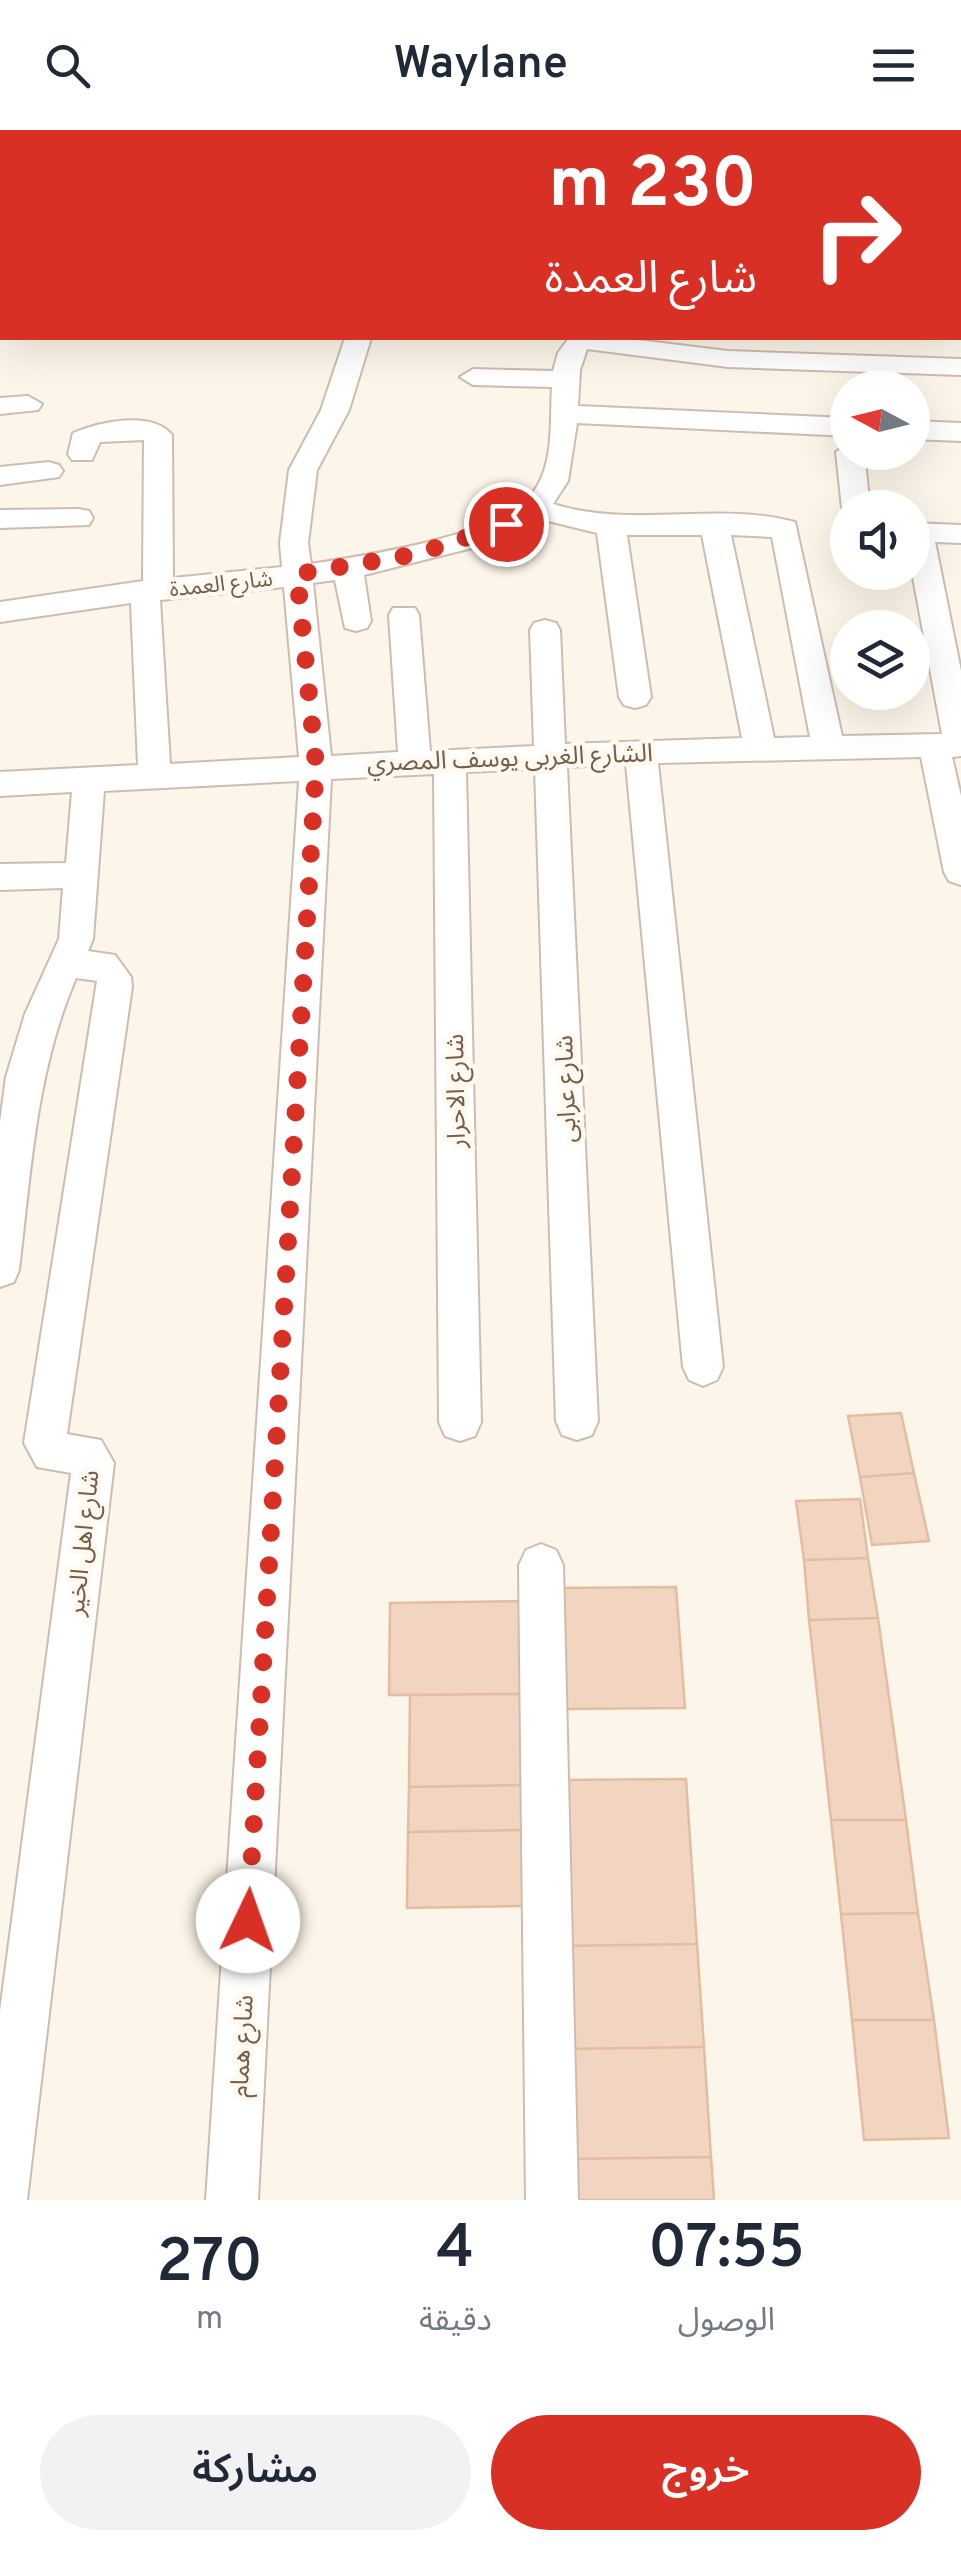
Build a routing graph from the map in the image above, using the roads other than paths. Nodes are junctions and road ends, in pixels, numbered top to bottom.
1 (357, 340) edge
2 (660, 344) edge
3 (961, 368) edge
4 (473, 377) dead end
5 (567, 379) junction
6 (28, 404) dead end
7 (0, 406) edge
8 (565, 414) junction
9 (830, 427) edge
10 (930, 431) edge
11 (961, 432) edge
12 (82, 454) dead end
13 (49, 472) dead end
14 (0, 476) edge
15 (533, 508) junction
16 (80, 518) dead end
17 (0, 519) edge
18 (611, 527) junction
19 (716, 529) junction
20 (930, 533) edge
21 (961, 534) edge
22 (348, 568) junction
23 (297, 574) junction
24 (152, 590) junction
25 (925, 590) edge
26 (0, 612) edge
27 (404, 615) dead end
28 (356, 621) dead end
29 (545, 630) dead end
30 (636, 696) dead end
31 (951, 745) edge
32 (828, 746) junction
33 (760, 747) junction
34 (641, 752) junction
35 (553, 756) junction
36 (432, 760) junction
37 (316, 765) junction
38 (154, 776) junction
39 (89, 781) junction
40 (0, 784) edge
41 (961, 872) edge
42 (82, 875) junction
43 (0, 877) edge
44 (68, 964) junction
45 (0, 1270) edge
46 (703, 1367) dead end
47 (460, 1422) dead end
48 (577, 1422) dead end
49 (540, 1565) dead end
50 (1, 2200) edge
51 (232, 2200) edge
52 (552, 2200) edge

1 - 23 street, شارع همام
2 - 3 street
2 - 5 street
4 - 5 street
5 - 8 street, شارع العمدة
6 - 7 street
8 - 9 street
8 - 15 street, شارع العمدة
10 - 11 street
12 - 24 street
13 - 14 street
15 - 18 street
15 - 22 street, شارع العمدة
16 - 17 street
18 - 19 street
18 - 30 street
19 - 32 street
19 - 33 street
20 - 21 street
22 - 23 street, شارع العمدة
22 - 28 street
23 - 24 street, شارع العمدة
23 - 37 street, شارع همام
24 - 26 street, شارع العمدة
24 - 38 street
25 - 31 street
27 - 36 street, شارع الاحرار
29 - 35 street, شارع عرابى
31 - 32 street, الشارع الغربى يوسف المصري
31 - 41 street
32 - 33 street, الشارع الغربى يوسف المصري
33 - 34 street, الشارع الغربى يوسف المصري
34 - 35 street, الشارع الغربى يوسف المصري
34 - 46 street
35 - 36 street, الشارع الغربى يوسف المصري
35 - 48 street, شارع عرابى
36 - 37 street, الشارع الغربى يوسف المصري
36 - 47 street, شارع الاحرار
37 - 38 street, الشارع الغربى يوسف المصري
37 - 51 street, شارع همام
38 - 39 street, الشارع الغربى يوسف المصري
39 - 40 street, الشارع الغربى يوسف المصري
39 - 42 street
42 - 43 street
42 - 44 street
44 - 45 street
44 - 50 street, شارع اهل الخير
49 - 52 street

